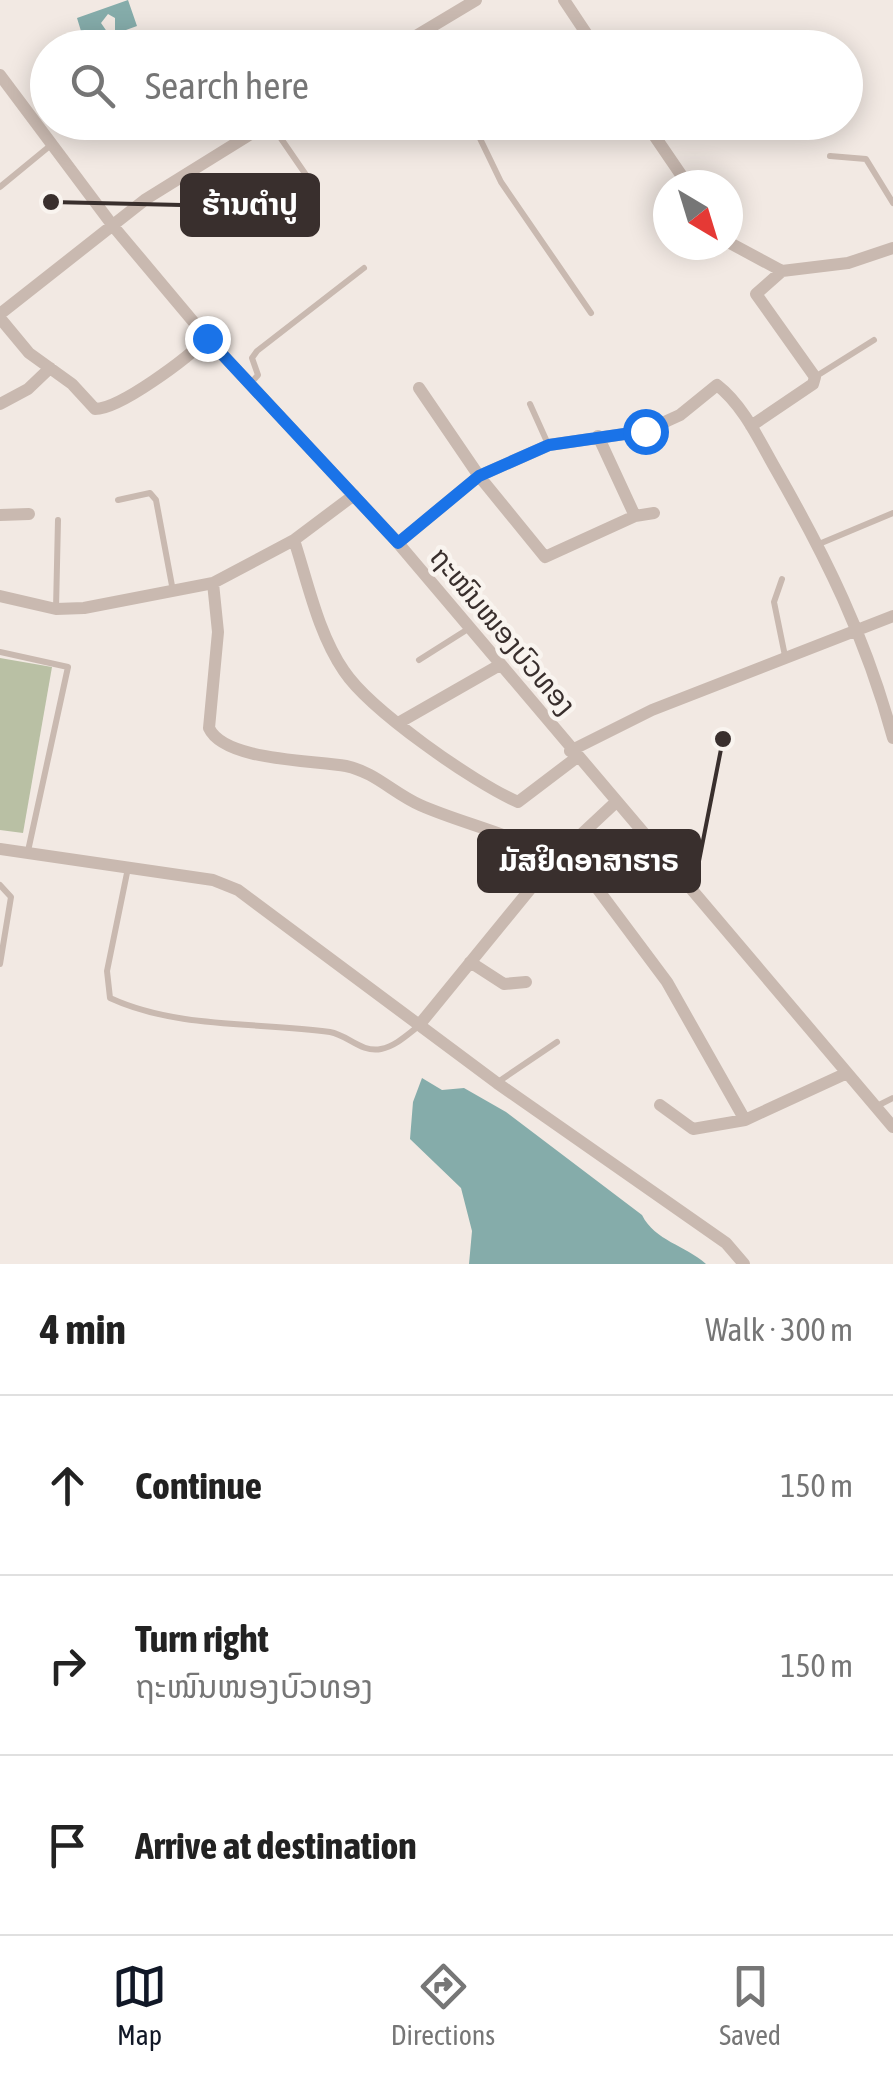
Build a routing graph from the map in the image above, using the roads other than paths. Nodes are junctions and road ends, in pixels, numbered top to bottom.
1 (476, 0) edge
2 (564, 0) edge
3 (427, 29) edge
4 (584, 30) edge
5 (0, 75) edge
6 (30, 115) edge
7 (48, 140) edge
8 (241, 140) edge
9 (283, 140) edge
10 (481, 140) edge
11 (658, 140) edge
12 (52, 145) junction
13 (830, 156) dead end
14 (678, 170) edge
15 (0, 188) edge
16 (316, 188) dead end
17 (893, 204) edge
18 (113, 226) junction
19 (893, 248) edge
20 (743, 250) edge
21 (364, 268) dead end
22 (782, 271) junction
23 (591, 313) dead end
24 (0, 316) edge
25 (207, 338) junction
26 (874, 340) dead end
27 (50, 368) junction
28 (815, 377) junction
29 (250, 385) junction
30 (419, 388) dead end
31 (0, 404) edge
32 (530, 404) dead end
33 (751, 426) junction
34 (598, 436) junction
35 (549, 445) junction
36 (479, 476) junction
37 (354, 495) junction
38 (118, 500) dead end
39 (654, 513) dead end
40 (893, 513) edge
41 (0, 514) edge
42 (28, 514) dead end
43 (636, 516) junction
44 (58, 520) dead end
45 (294, 540) junction
46 (398, 543) junction
47 (818, 544) junction
48 (782, 579) dead end
49 (213, 583) junction
50 (173, 592) junction
51 (0, 596) edge
52 (56, 609) junction
53 (893, 616) edge
54 (468, 628) junction
55 (860, 628) junction
56 (0, 652) edge
57 (785, 656) junction
58 (419, 660) dead end
59 (498, 666) junction
60 (887, 693) edge
61 (400, 722) junction
62 (893, 738) edge
63 (573, 754) junction
64 (616, 802) junction
65 (567, 848) junction
66 (0, 850) edge
67 (28, 853) junction
68 (554, 860) junction
69 (128, 867) junction
70 (0, 885) edge
71 (470, 962) junction
72 (0, 964) edge
73 (526, 982) dead end
74 (420, 1024) junction
75 (557, 1042) dead end
76 (847, 1073) junction
77 (497, 1083) junction
78 (893, 1098) edge
79 (660, 1105) dead end
80 (876, 1107) junction
81 (745, 1120) junction
82 (893, 1127) edge
83 (744, 1264) edge

1 - 3 street
2 - 4 street
5 - 6 street, ຖະໜົນໜອງບົວທອງ
7 - 12 street, ຖະໜົນໜອງບົວທອງ
8 - 18 street
9 - 16 lane
10 - 23 lane
11 - 14 street
12 - 15 lane
12 - 18 street, ຖະໜົນໜອງບົວທອງ
13 - 17 lane
18 - 24 street
18 - 25 street, ຖະໜົນໜອງບົວທອງ
19 - 22 street
20 - 22 street
21 - 29 lane
22 - 28 street
24 - 27 street
25 - 27 street
25 - 29 street, ຖະໜົນໜອງບົວທອງ
26 - 28 lane
27 - 31 street
28 - 33 street
29 - 37 street, ຖະໜົນໜອງບົວທອງ
30 - 36 street
32 - 35 lane
33 - 34 street
33 - 47 street
34 - 35 street
34 - 43 street
35 - 36 street
36 - 43 street
36 - 46 street
37 - 45 street
37 - 46 street, ຖະໜົນໜອງບົວທອງ
38 - 50 lane
39 - 43 street
40 - 47 lane
41 - 42 street
44 - 52 lane
45 - 49 street
45 - 61 street
46 - 54 street, ຖະໜົນໜອງບົວທອງ
47 - 55 street
48 - 57 lane
49 - 50 street
49 - 68 street
50 - 52 street
51 - 52 street
53 - 55 street
54 - 58 lane
54 - 59 street, ຖະໜົນໜອງບົວທອງ
55 - 57 street
55 - 60 street
56 - 67 lane
57 - 63 street
59 - 61 street
59 - 63 street, ຖະໜົນໜອງບົວທອງ
60 - 62 street
61 - 63 street
63 - 64 street, ຖະໜົນໜອງບົວທອງ
64 - 65 street
64 - 76 street, ຖະໜົນໜອງບົວທອງ
65 - 68 street
65 - 81 street
66 - 67 street
67 - 69 street
68 - 71 street
69 - 74 street
69 - 74 lane
70 - 72 lane
71 - 73 street
71 - 74 street
74 - 77 street
75 - 77 lane
76 - 80 street, ຖະໜົນໜອງບົວທອງ
76 - 81 street
77 - 83 street
78 - 80 lane
79 - 81 street
80 - 82 street, ຖະໜົນໜອງບົວທອງ

